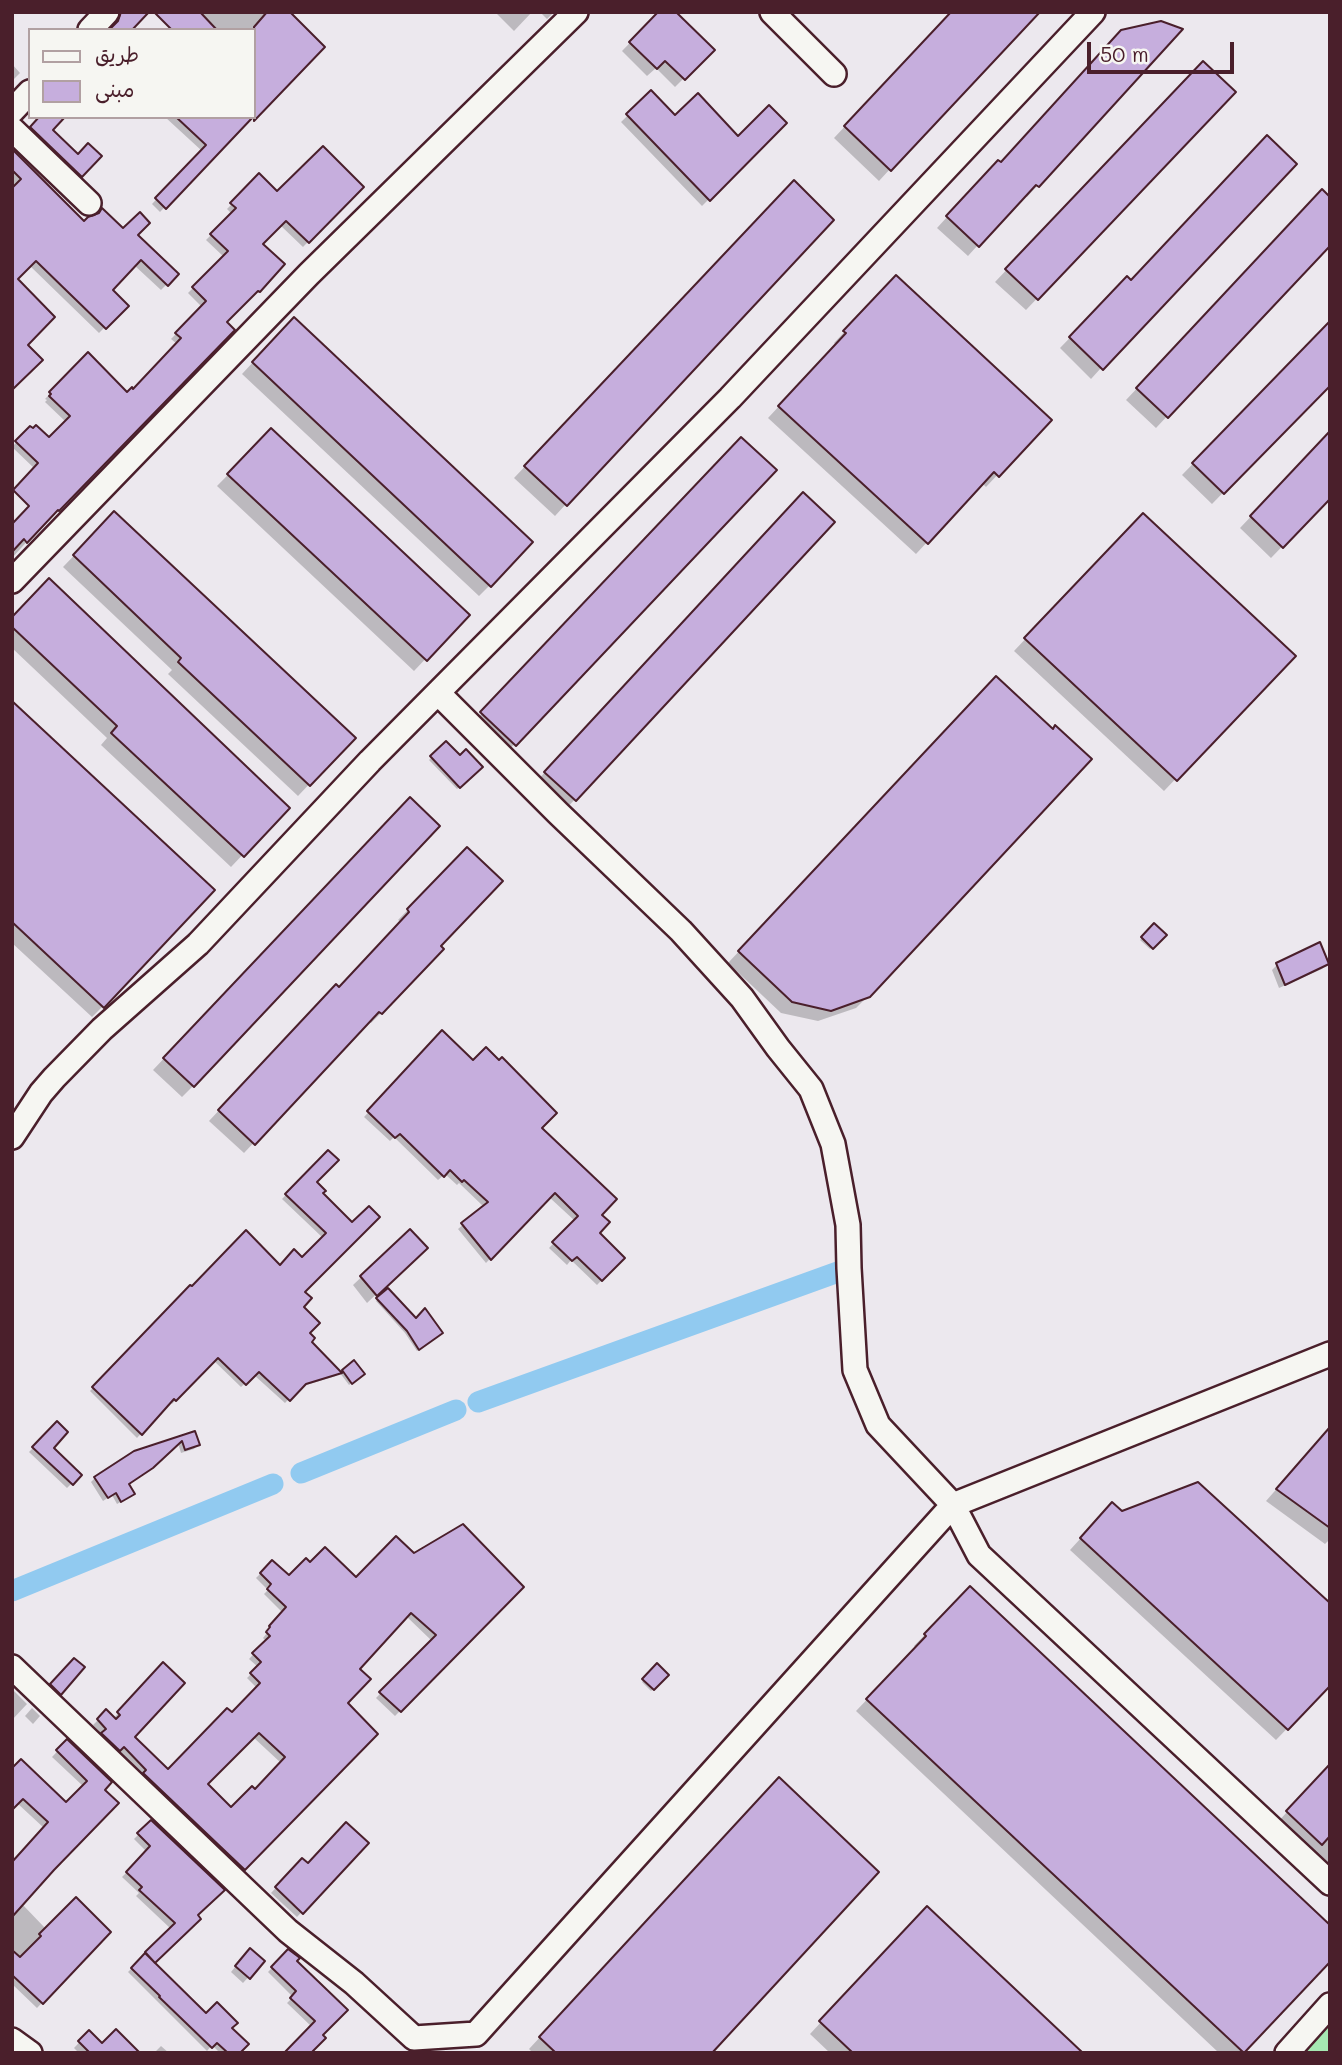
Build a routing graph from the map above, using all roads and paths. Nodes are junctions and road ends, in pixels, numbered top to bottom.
1 (107, 12) edge
2 (576, 12) edge
3 (772, 12) edge
4 (1093, 12) edge
5 (92, 28) edge
6 (834, 74) dead end
7 (28, 94) edge
8 (12, 111) edge
9 (12, 129) edge
10 (89, 203) dead end
11 (12, 581) edge
12 (439, 694) junction
13 (12, 1137) edge
14 (1330, 1354) edge
15 (953, 1505) junction
16 (12, 1667) edge
17 (1330, 1883) edge
18 (1330, 2005) edge
19 (12, 2040) edge
20 (30, 2053) edge
21 (1287, 2053) edge

1 - 5 street
2 - 11 street
3 - 6 street
4 - 12 street
7 - 8 street
9 - 10 street
12 - 13 street
12 - 15 street
14 - 15 street
15 - 16 street
15 - 17 street
18 - 21 street
19 - 20 street

